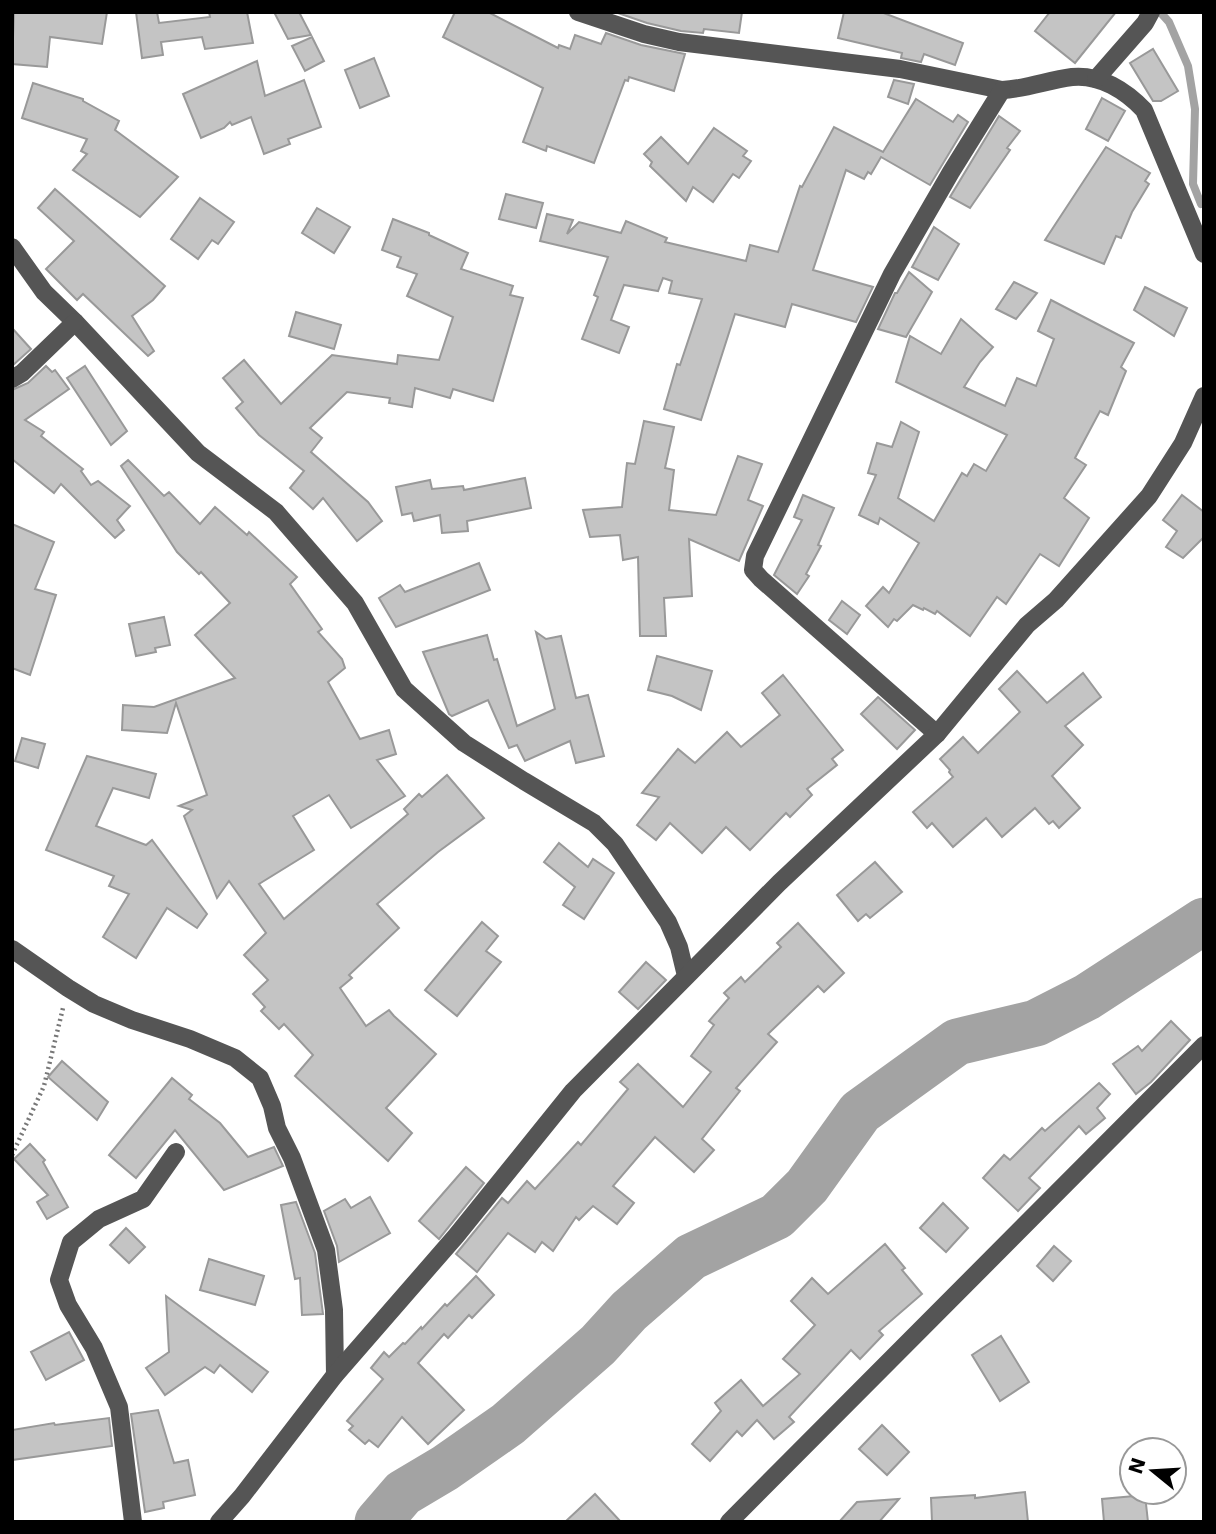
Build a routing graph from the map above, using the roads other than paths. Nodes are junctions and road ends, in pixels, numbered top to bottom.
1 (578, 12) edge
2 (1151, 12) edge
3 (1096, 79) junction
4 (1002, 90) junction
5 (1204, 209) edge
6 (1192, 225) junction
7 (12, 247) edge
8 (1204, 254) edge
9 (75, 322) junction
10 (12, 379) edge
11 (1204, 396) edge
12 (937, 734) junction
13 (12, 949) edge
14 (686, 976) junction
15 (1204, 1045) edge
16 (176, 1152) dead end
17 (335, 1375) junction
18 (133, 1522) edge
19 (219, 1522) edge
20 (729, 1522) edge

1 - 4 street
2 - 3 street
3 - 4 street
3 - 6 street
4 - 12 street
5 - 6 street
6 - 8 street
7 - 9 street
9 - 10 street
9 - 14 street
11 - 12 street
12 - 14 street
13 - 17 street
14 - 17 street
15 - 20 street
16 - 18 street
17 - 19 street

